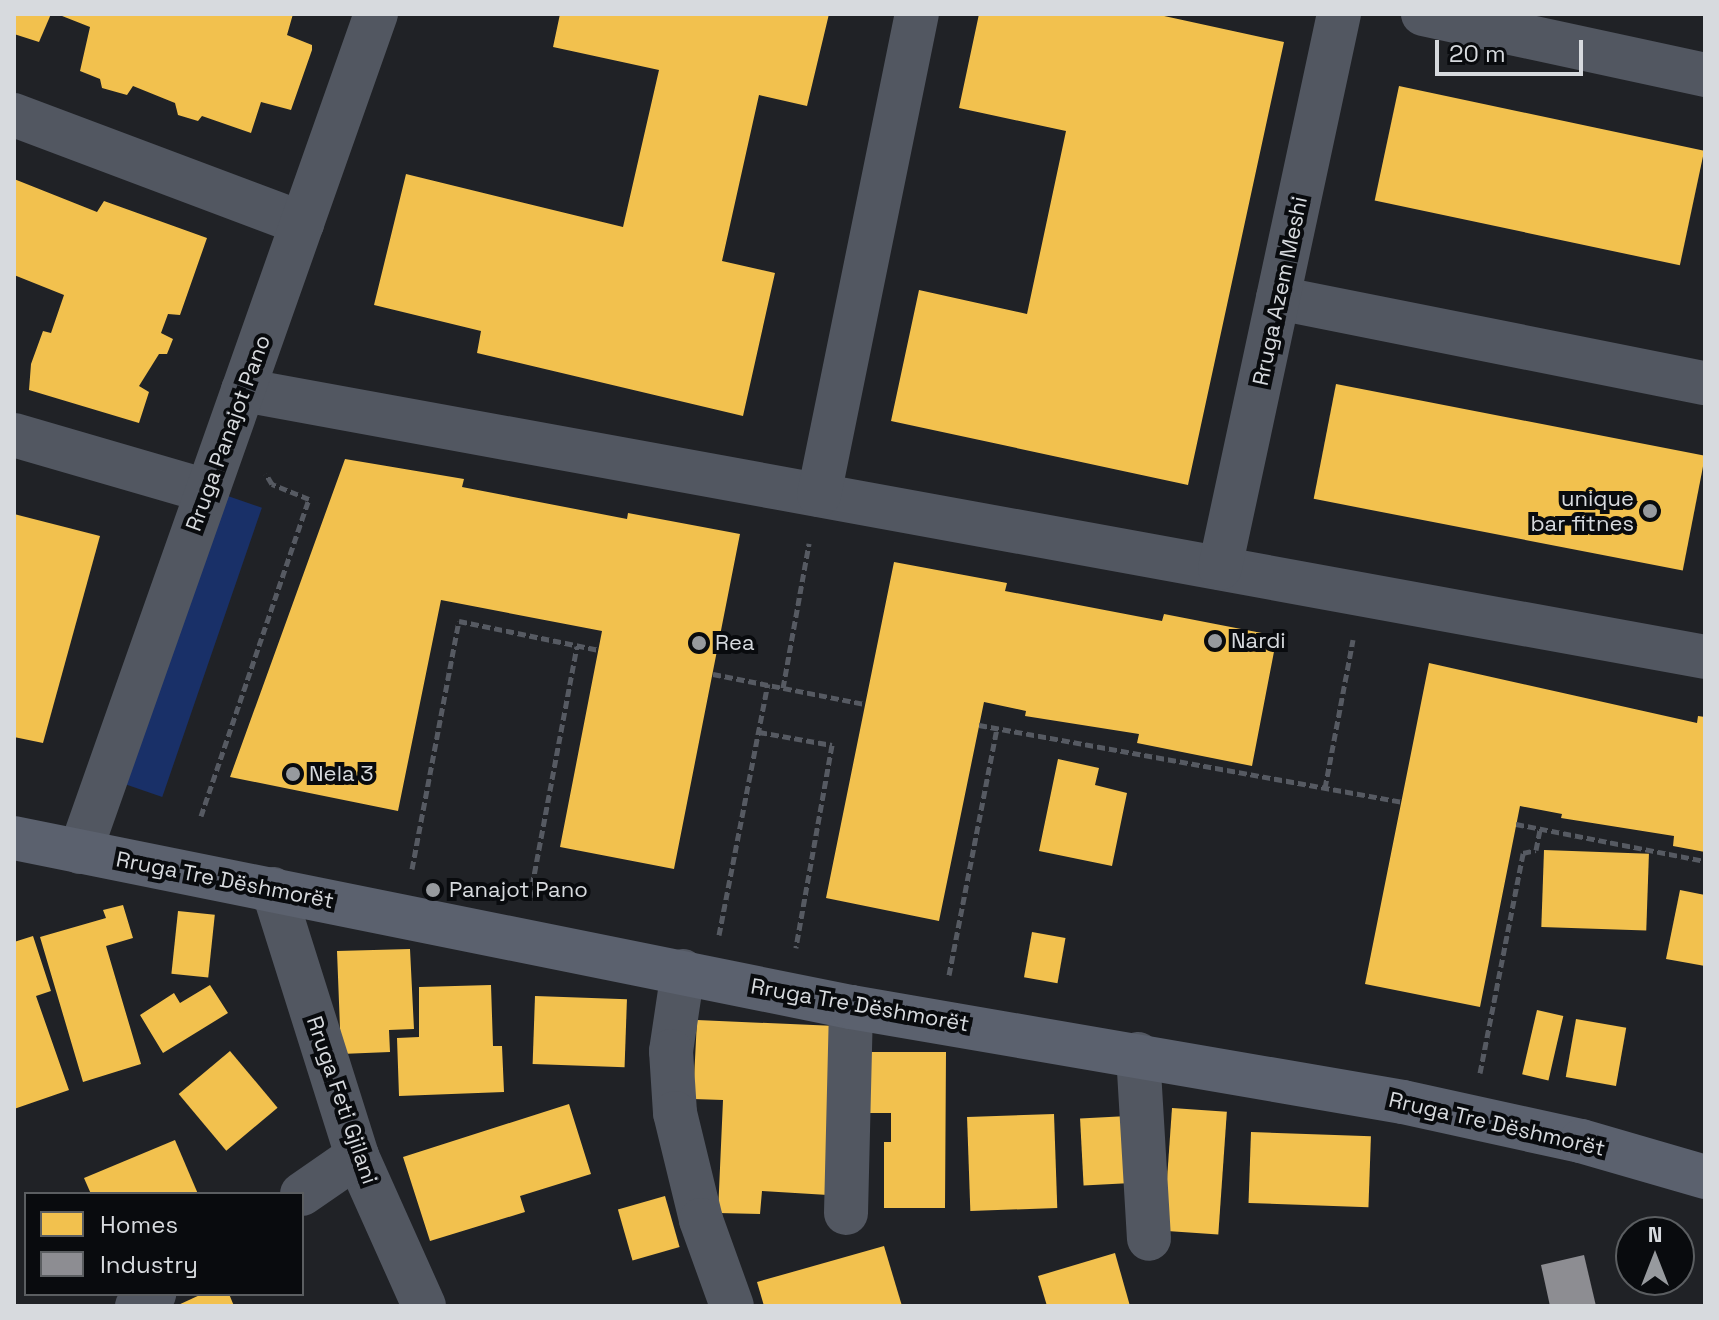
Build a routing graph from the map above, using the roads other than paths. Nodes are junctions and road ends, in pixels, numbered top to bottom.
1 (376, 14) edge
2 (917, 14) edge
3 (1339, 14) edge
4 (1423, 14) edge
5 (1705, 75) edge
6 (14, 115) edge
7 (302, 223) junction
8 (1278, 298) junction
9 (1705, 383) edge
10 (243, 390) junction
11 (14, 435) edge
12 (207, 491) junction
13 (819, 495) junction
14 (1220, 568) junction
15 (1705, 657) edge
16 (14, 838) edge
17 (80, 852) junction
18 (273, 889) junction
19 (696, 974) junction
20 (851, 1007) junction
21 (1138, 1054) junction
22 (357, 1156) junction
23 (1705, 1177) edge
24 (304, 1193) edge
25 (846, 1213) dead end
26 (1149, 1239) dead end
27 (424, 1306) edge
28 (732, 1306) edge

1 - 7 street, Rruga Panajot Pano
2 - 13 street
3 - 8 street, Rruga Azem Meshi
4 - 5 street
6 - 7 street
7 - 10 street, Rruga Panajot Pano
8 - 9 street
8 - 14 street, Rruga Azem Meshi
10 - 12 street, Rruga Panajot Pano
10 - 13 street
11 - 12 street
12 - 17 street, Rruga Panajot Pano
13 - 14 street
14 - 15 street
16 - 17 main road, Rruga Tre Dëshmorët
17 - 18 main road, Rruga Tre Dëshmorët
18 - 19 main road, Rruga Tre Dëshmorët
18 - 22 street, Rruga Feti Gjilani
19 - 20 main road, Rruga Tre Dëshmorët
19 - 28 street
20 - 21 main road, Rruga Tre Dëshmorët
20 - 25 street
21 - 23 main road, Rruga Tre Dëshmorët
21 - 26 street
22 - 24 street
22 - 27 street, Rruga Feti Gjilani

